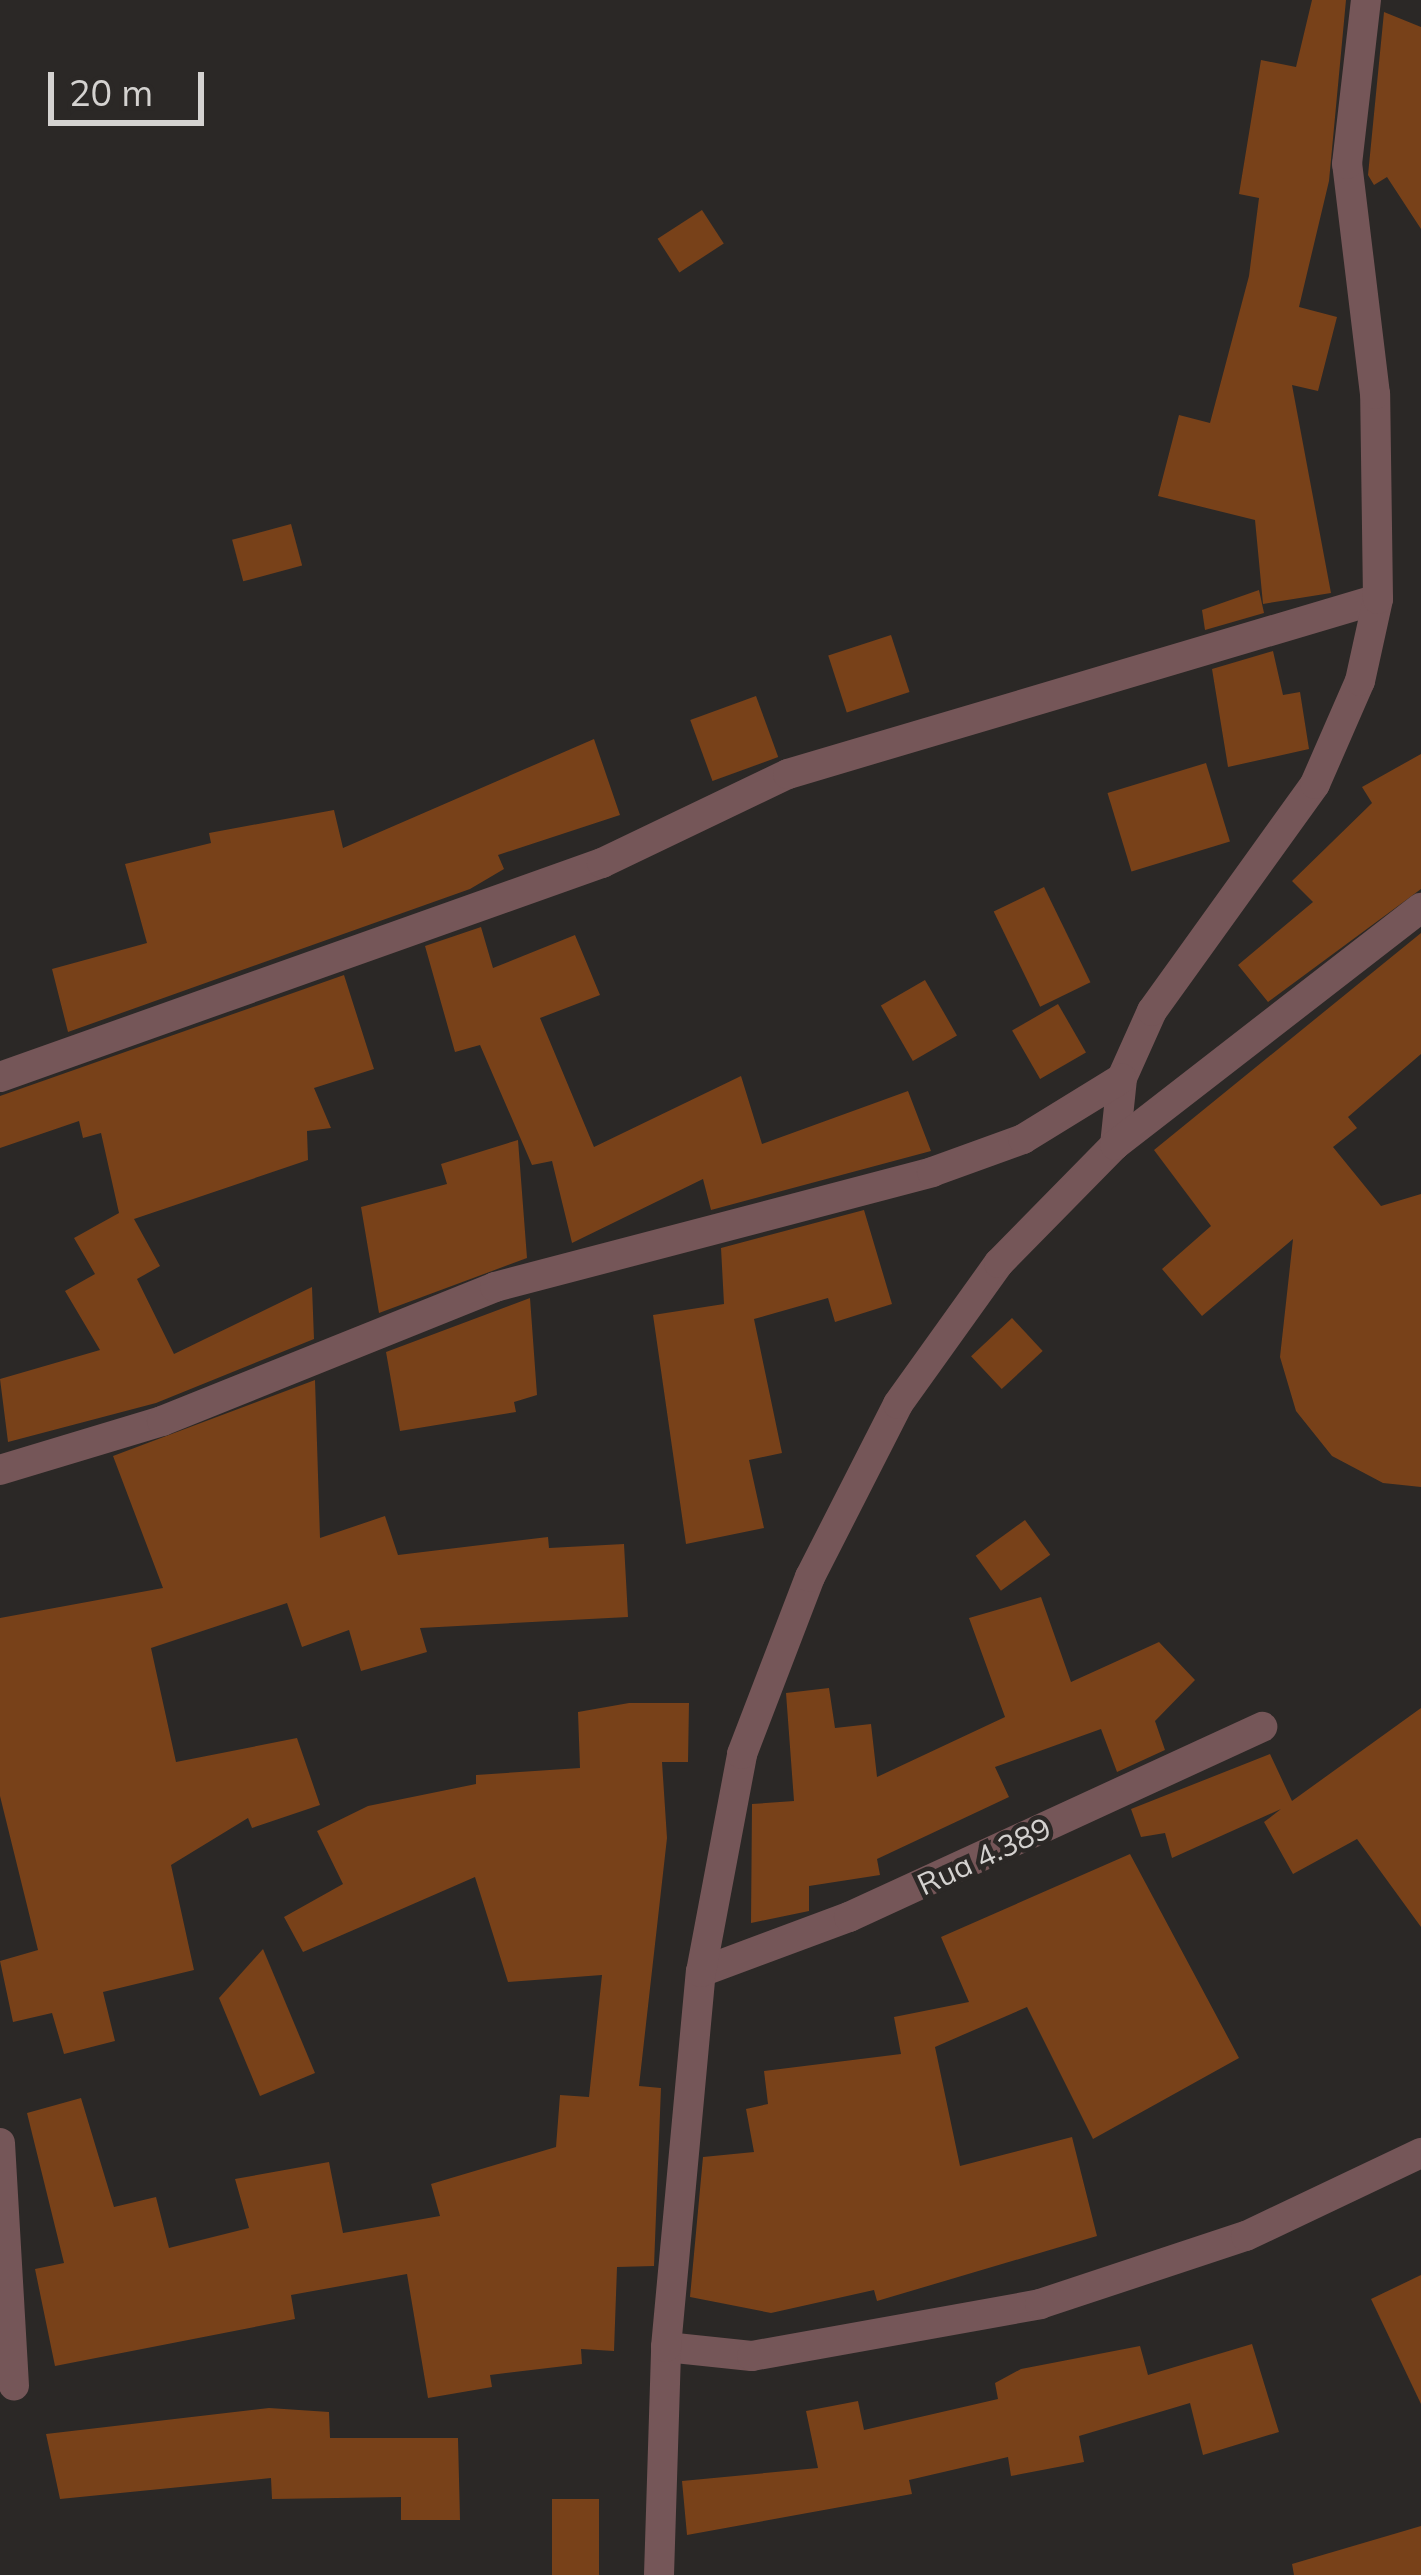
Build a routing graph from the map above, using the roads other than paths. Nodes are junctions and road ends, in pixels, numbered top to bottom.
1 (1366, 0) edge
2 (1378, 599) junction
3 (1421, 908) edge
4 (0, 1077) edge
5 (1122, 1078) junction
6 (1115, 1145) junction
7 (0, 1470) edge
8 (1262, 1727) dead end
9 (701, 1972) junction
10 (0, 2143) edge
11 (1421, 2153) edge
12 (666, 2347) junction
13 (14, 2386) dead end
14 (659, 2575) edge

1 - 2 street
2 - 4 street
2 - 5 street
3 - 6 street
5 - 6 street
5 - 7 street
6 - 9 street
8 - 9 street, Rua 4.389
9 - 12 street
10 - 13 street
11 - 12 street
12 - 14 street

